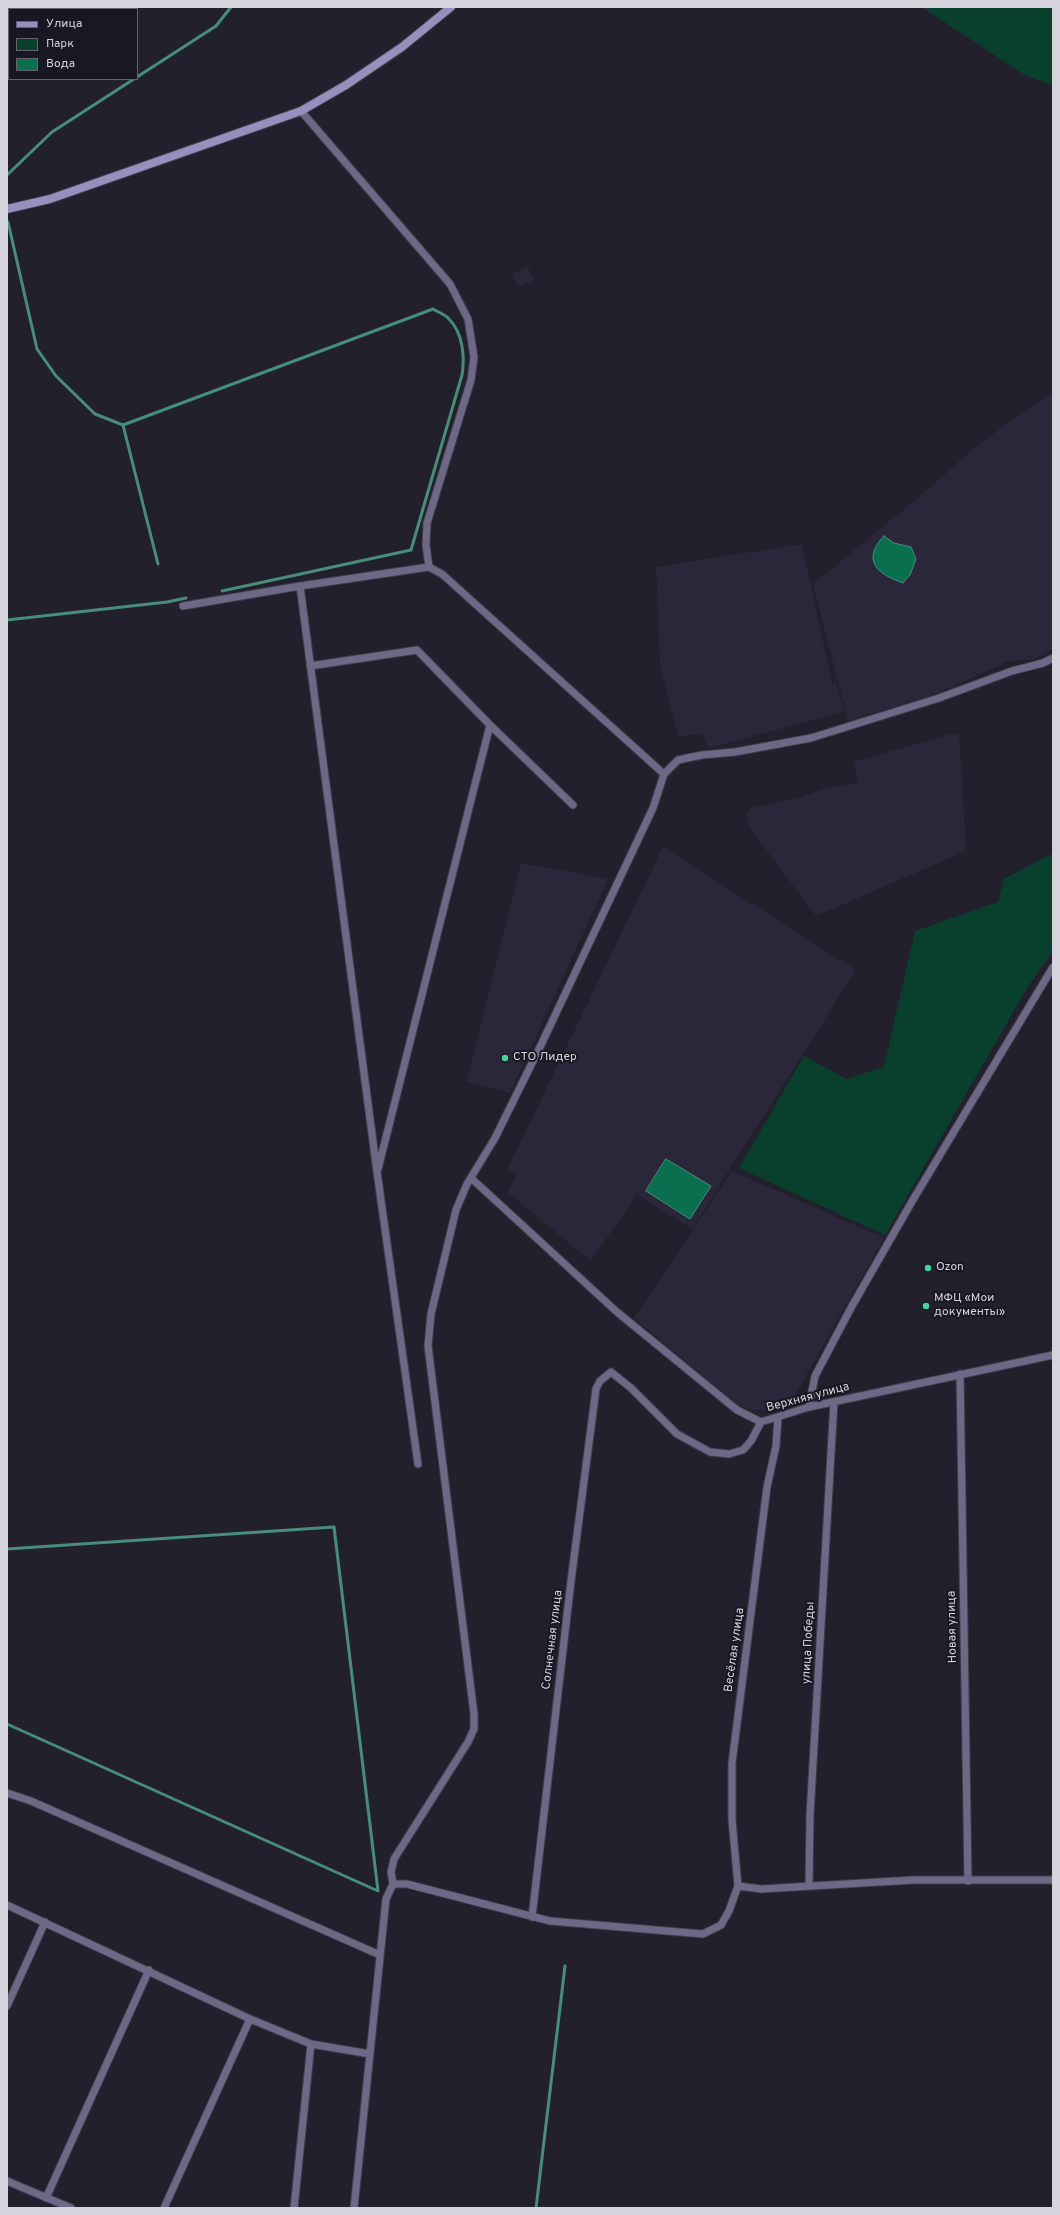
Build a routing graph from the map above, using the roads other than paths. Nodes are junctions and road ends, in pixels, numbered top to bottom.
1 (451, 7) edge
2 (301, 111) junction
3 (7, 209) edge
4 (429, 567) junction
5 (300, 586) junction
6 (183, 606) dead end
7 (1053, 658) edge
8 (310, 666) junction
9 (490, 725) junction
10 (664, 774) junction
11 (573, 805) dead end
12 (1053, 968) edge
13 (377, 1172) junction
14 (471, 1178) junction
15 (1053, 1355) edge
16 (611, 1372) joint
17 (960, 1374) junction
18 (834, 1402) junction
19 (809, 1407) junction
20 (778, 1417) junction
21 (761, 1422) junction
22 (418, 1464) dead end
23 (7, 1793) edge
24 (1053, 1880) edge
25 (968, 1881) junction
26 (393, 1884) junction
27 (738, 1886) junction
28 (809, 1886) junction
29 (7, 1905) edge
30 (532, 1917) junction
31 (45, 1922) junction
32 (380, 1955) junction
33 (149, 1970) junction
34 (7, 2006) edge
35 (250, 2019) junction
36 (311, 2044) junction
37 (370, 2054) junction
38 (7, 2181) edge
39 (46, 2198) junction
40 (71, 2208) edge
41 (164, 2208) edge
42 (294, 2208) edge
43 (354, 2208) edge

1 - 2 street
2 - 3 street
2 - 4 street
4 - 5 street
4 - 10 street
5 - 6 street
5 - 8 street
7 - 10 street
8 - 9 street
8 - 13 street
9 - 11 street
9 - 13 street
10 - 14 street
12 - 19 street
13 - 22 street
14 - 21 street
14 - 26 street
15 - 17 street, Верхняя улица
16 - 21 street, Верхняя улица
16 - 30 street, Солнечная улица
17 - 18 street, Верхняя улица
17 - 25 street, Новая улица
18 - 19 street, Верхняя улица
18 - 28 street, улица Победы
19 - 20 street, Верхняя улица
20 - 21 street, Верхняя улица
20 - 27 street, Весёлая улица
23 - 32 street
24 - 25 street
25 - 28 street
26 - 30 street
26 - 32 street
27 - 28 street
27 - 30 street
29 - 31 street
31 - 33 street
31 - 34 street
32 - 37 street
33 - 35 street
33 - 39 street
35 - 36 street
35 - 41 street
36 - 37 street
36 - 42 street
37 - 43 street
38 - 39 street
39 - 40 street

